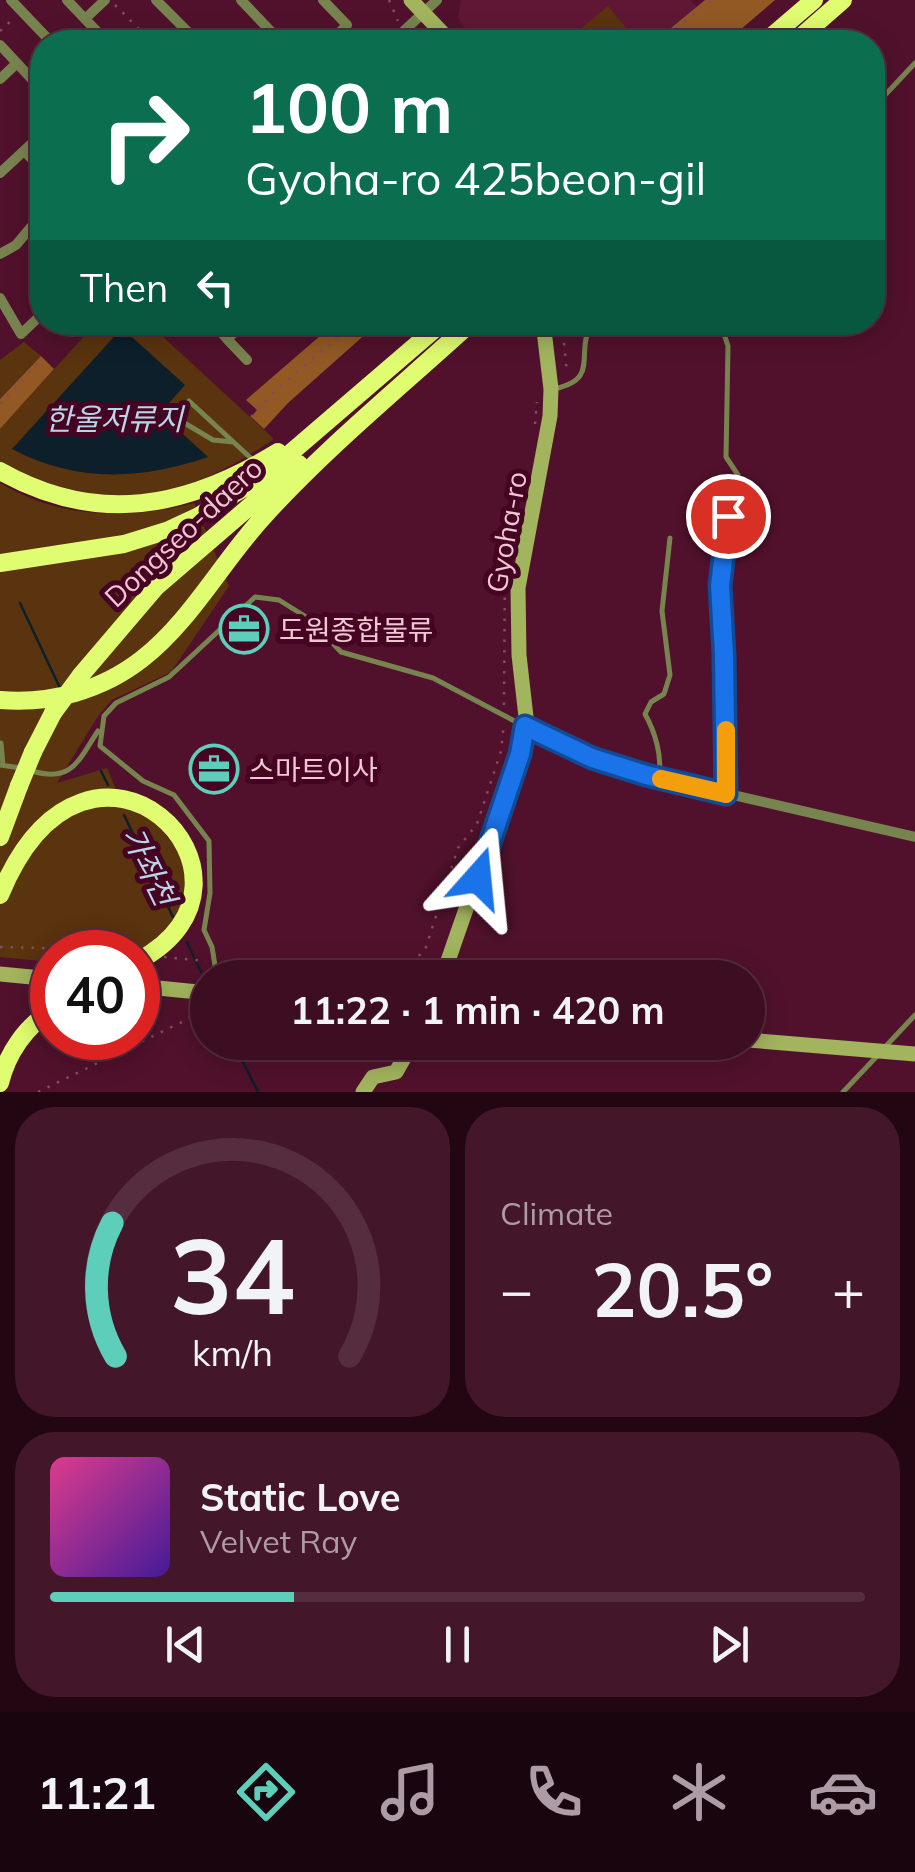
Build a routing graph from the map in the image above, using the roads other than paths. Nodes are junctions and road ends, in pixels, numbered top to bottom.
1 (10, 0) edge
2 (67, 0) edge
3 (107, 0) edge
4 (156, 0) edge
5 (240, 0) edge
6 (323, 0) edge
7 (437, 0) edge
8 (804, 0) edge
9 (814, 0) edge
10 (843, 0) edge
11 (417, 6) edge
12 (85, 19) junction
13 (39, 30) edge
14 (96, 30) edge
15 (186, 30) edge
16 (269, 30) edge
17 (342, 30) edge
18 (404, 30) edge
19 (440, 30) edge
20 (770, 30) edge
21 (779, 30) edge
22 (809, 30) edge
23 (0, 45) edge
24 (915, 63) edge
25 (18, 64) junction
26 (30, 77) edge
27 (0, 80) edge
28 (885, 96) edge
29 (30, 145) edge
30 (24, 151) junction
31 (30, 157) edge
32 (0, 173) edge
33 (30, 228) edge
34 (0, 254) edge
35 (0, 298) edge
36 (4, 319) edge
37 (30, 325) edge
38 (223, 335) edge
39 (231, 335) edge
40 (428, 335) edge
41 (457, 335) edge
42 (458, 335) edge
43 (543, 335) edge
44 (586, 335) edge
45 (724, 335) edge
46 (226, 339) junction
47 (247, 360) dead end
48 (368, 388) junction
49 (544, 391) junction
50 (189, 401) dead end
51 (156, 406) dead end
52 (233, 442) junction
53 (258, 464) junction
54 (0, 472) edge
55 (670, 538) dead end
56 (0, 563) edge
57 (0, 700) edge
58 (525, 726) junction
59 (100, 729) junction
60 (1, 743) edge
61 (2, 765) edge
62 (659, 778) junction
63 (726, 794) junction
64 (0, 837) edge
65 (915, 838) edge
66 (0, 895) edge
67 (160, 949) edge
68 (213, 960) edge
69 (448, 960) edge
70 (0, 974) edge
71 (30, 976) edge
72 (160, 989) edge
73 (190, 991) edge
74 (915, 1015) edge
75 (30, 1028) edge
76 (765, 1041) edge
77 (882, 1051) junction
78 (915, 1054) edge
79 (402, 1060) edge
80 (0, 1083) edge
81 (363, 1092) edge
82 (843, 1092) edge

1 - 13 street
2 - 12 street
3 - 12 street
4 - 15 street
5 - 16 street
6 - 17 street
7 - 11 street
8 - 20 highway
9 - 21 highway
10 - 22 highway
11 - 18 street
11 - 19 street
12 - 14 street
23 - 25 street
24 - 28 lane
25 - 26 street
25 - 27 street
29 - 30 street
30 - 31 street
30 - 32 street
33 - 34 street
35 - 36 street
36 - 37 street
38 - 46 street
39 - 46 street
40 - 48 highway, Dongseo-daero
41 - 64 highway, Dongseo-daero, bridge
42 - 57 highway
43 - 49 street, Gyoha-ro
44 - 49 lane
45 - 63 lane
46 - 47 street
48 - 53 highway
48 - 56 highway, Dongseo-daero
49 - 58 street, Gyoha-ro
50 - 52 lane
51 - 52 lane
52 - 53 lane
53 - 54 highway
55 - 62 lane
58 - 59 lane
58 - 62 street
58 - 69 street, Gyoha-ro
59 - 61 lane
59 - 68 lane
60 - 61 lane
62 - 63 street
63 - 65 street
66 - 67 highway
70 - 71 street
72 - 73 street
74 - 77 lane
75 - 80 highway
76 - 77 street
77 - 78 street
77 - 82 lane
79 - 81 street

